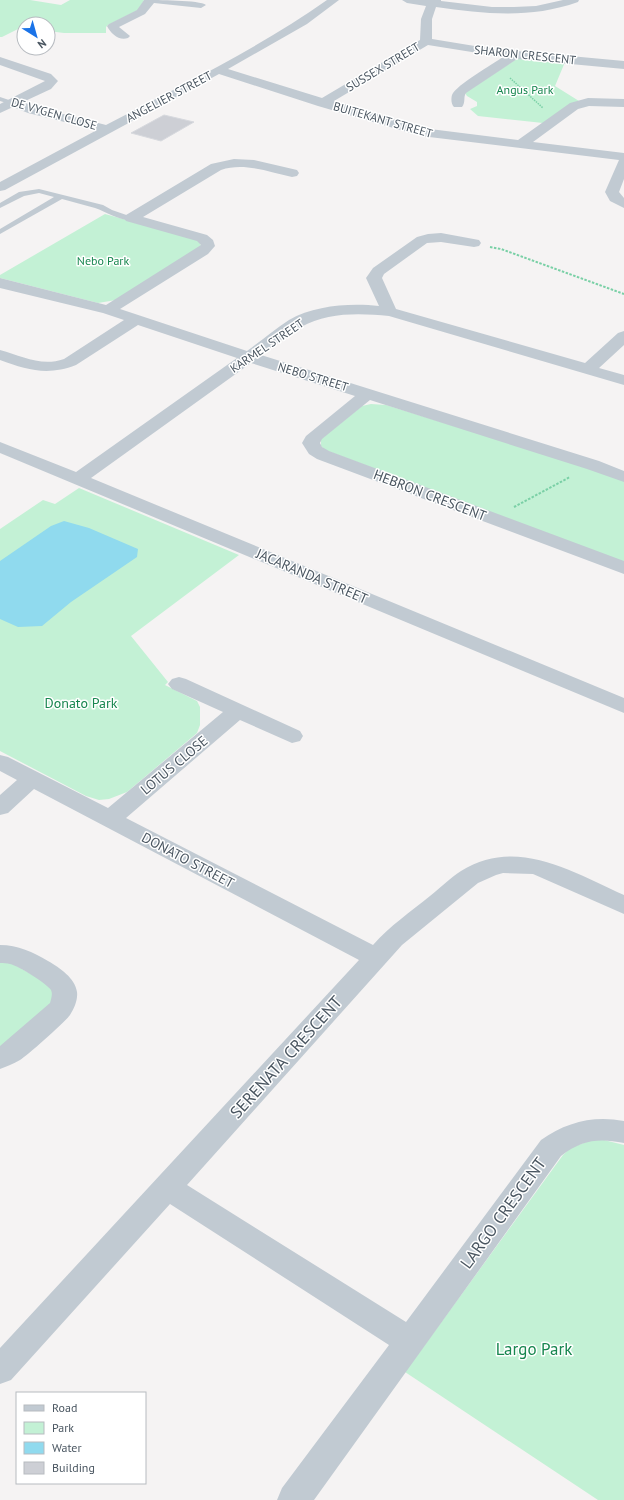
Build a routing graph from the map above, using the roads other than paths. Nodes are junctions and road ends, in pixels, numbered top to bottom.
1 (150, 0) edge
2 (156, 0) edge
3 (334, 0) edge
4 (407, 0) edge
5 (574, 0) edge
6 (434, 2) edge
7 (201, 5) dead end
8 (124, 36) dead end
9 (426, 41) junction
10 (513, 56) junction
11 (0, 61) edge
12 (624, 66) edge
13 (218, 70) junction
14 (0, 99) edge
15 (13, 103) junction
16 (322, 103) junction
17 (624, 103) edge
18 (458, 104) dead end
19 (0, 109) edge
20 (108, 129) junction
21 (520, 145) junction
22 (624, 157) edge
23 (624, 163) edge
24 (292, 173) dead end
25 (0, 187) edge
26 (62, 196) junction
27 (624, 204) edge
28 (0, 206) edge
29 (131, 218) junction
30 (0, 232) edge
31 (474, 243) road end
32 (0, 283) edge
33 (108, 310) junction
34 (390, 312) junction
35 (137, 319) junction
36 (624, 336) edge
37 (0, 355) edge
38 (251, 356) junction
39 (588, 369) junction
40 (624, 380) edge
41 (367, 394) junction
42 (0, 447) edge
43 (624, 477) edge
44 (78, 479) junction
45 (624, 568) edge
46 (180, 684) dead end
47 (624, 706) edge
48 (238, 711) junction
49 (292, 736) dead end
50 (0, 762) edge
51 (32, 779) junction
52 (0, 807) edge
53 (110, 819) junction
54 (624, 905) edge
55 (0, 954) edge
56 (376, 958) junction
57 (0, 1058) edge
58 (624, 1132) edge
59 (167, 1187) junction
60 (409, 1341) junction
61 (0, 1370) edge
62 (294, 1500) edge

1 - 8 street
2 - 7 street
3 - 13 street, ANGELIER STREET
4 - 6 street
5 - 6 street
6 - 9 street, SUSSEX STREET
9 - 10 street, SHARON CRESCENT
9 - 16 street, SUSSEX STREET
10 - 12 street, SHARON CRESCENT
10 - 18 street
11 - 15 street
13 - 16 street, BUITEKANT STREET
13 - 20 street, ANGELIER STREET
14 - 15 lane, DE VYGEN CLOSE
15 - 19 street
15 - 20 street, DE VYGEN CLOSE
16 - 21 street, BUITEKANT STREET
17 - 21 street
20 - 25 street, ANGELIER STREET
21 - 22 street, BUITEKANT STREET
23 - 27 street
24 - 29 street
26 - 28 lane
26 - 29 lane
26 - 30 lane
29 - 33 street
31 - 34 street
32 - 33 street, NEBO STREET
33 - 35 street, NEBO STREET
34 - 38 street, KARMEL STREET
34 - 39 street, KARMEL STREET
35 - 37 street
35 - 38 street, NEBO STREET
36 - 39 street
38 - 41 street, NEBO STREET
38 - 44 street, KARMEL STREET
39 - 40 street, KARMEL STREET
41 - 43 street, NEBO STREET
41 - 45 street, HEBRON CRESCENT
42 - 44 street, JACARANDA STREET
44 - 47 street, JACARANDA STREET
46 - 48 street
48 - 49 street
48 - 53 street, LOTUS CLOSE
50 - 51 street, DONATO STREET
51 - 52 street
51 - 53 street, DONATO STREET
53 - 56 street, DONATO STREET
54 - 56 street, SERENATA CRESCENT
55 - 57 street
56 - 59 street, SERENATA CRESCENT
58 - 60 street, LARGO CRESCENT
59 - 60 street
59 - 61 street, SERENATA CRESCENT
60 - 62 street, LARGO CRESCENT

